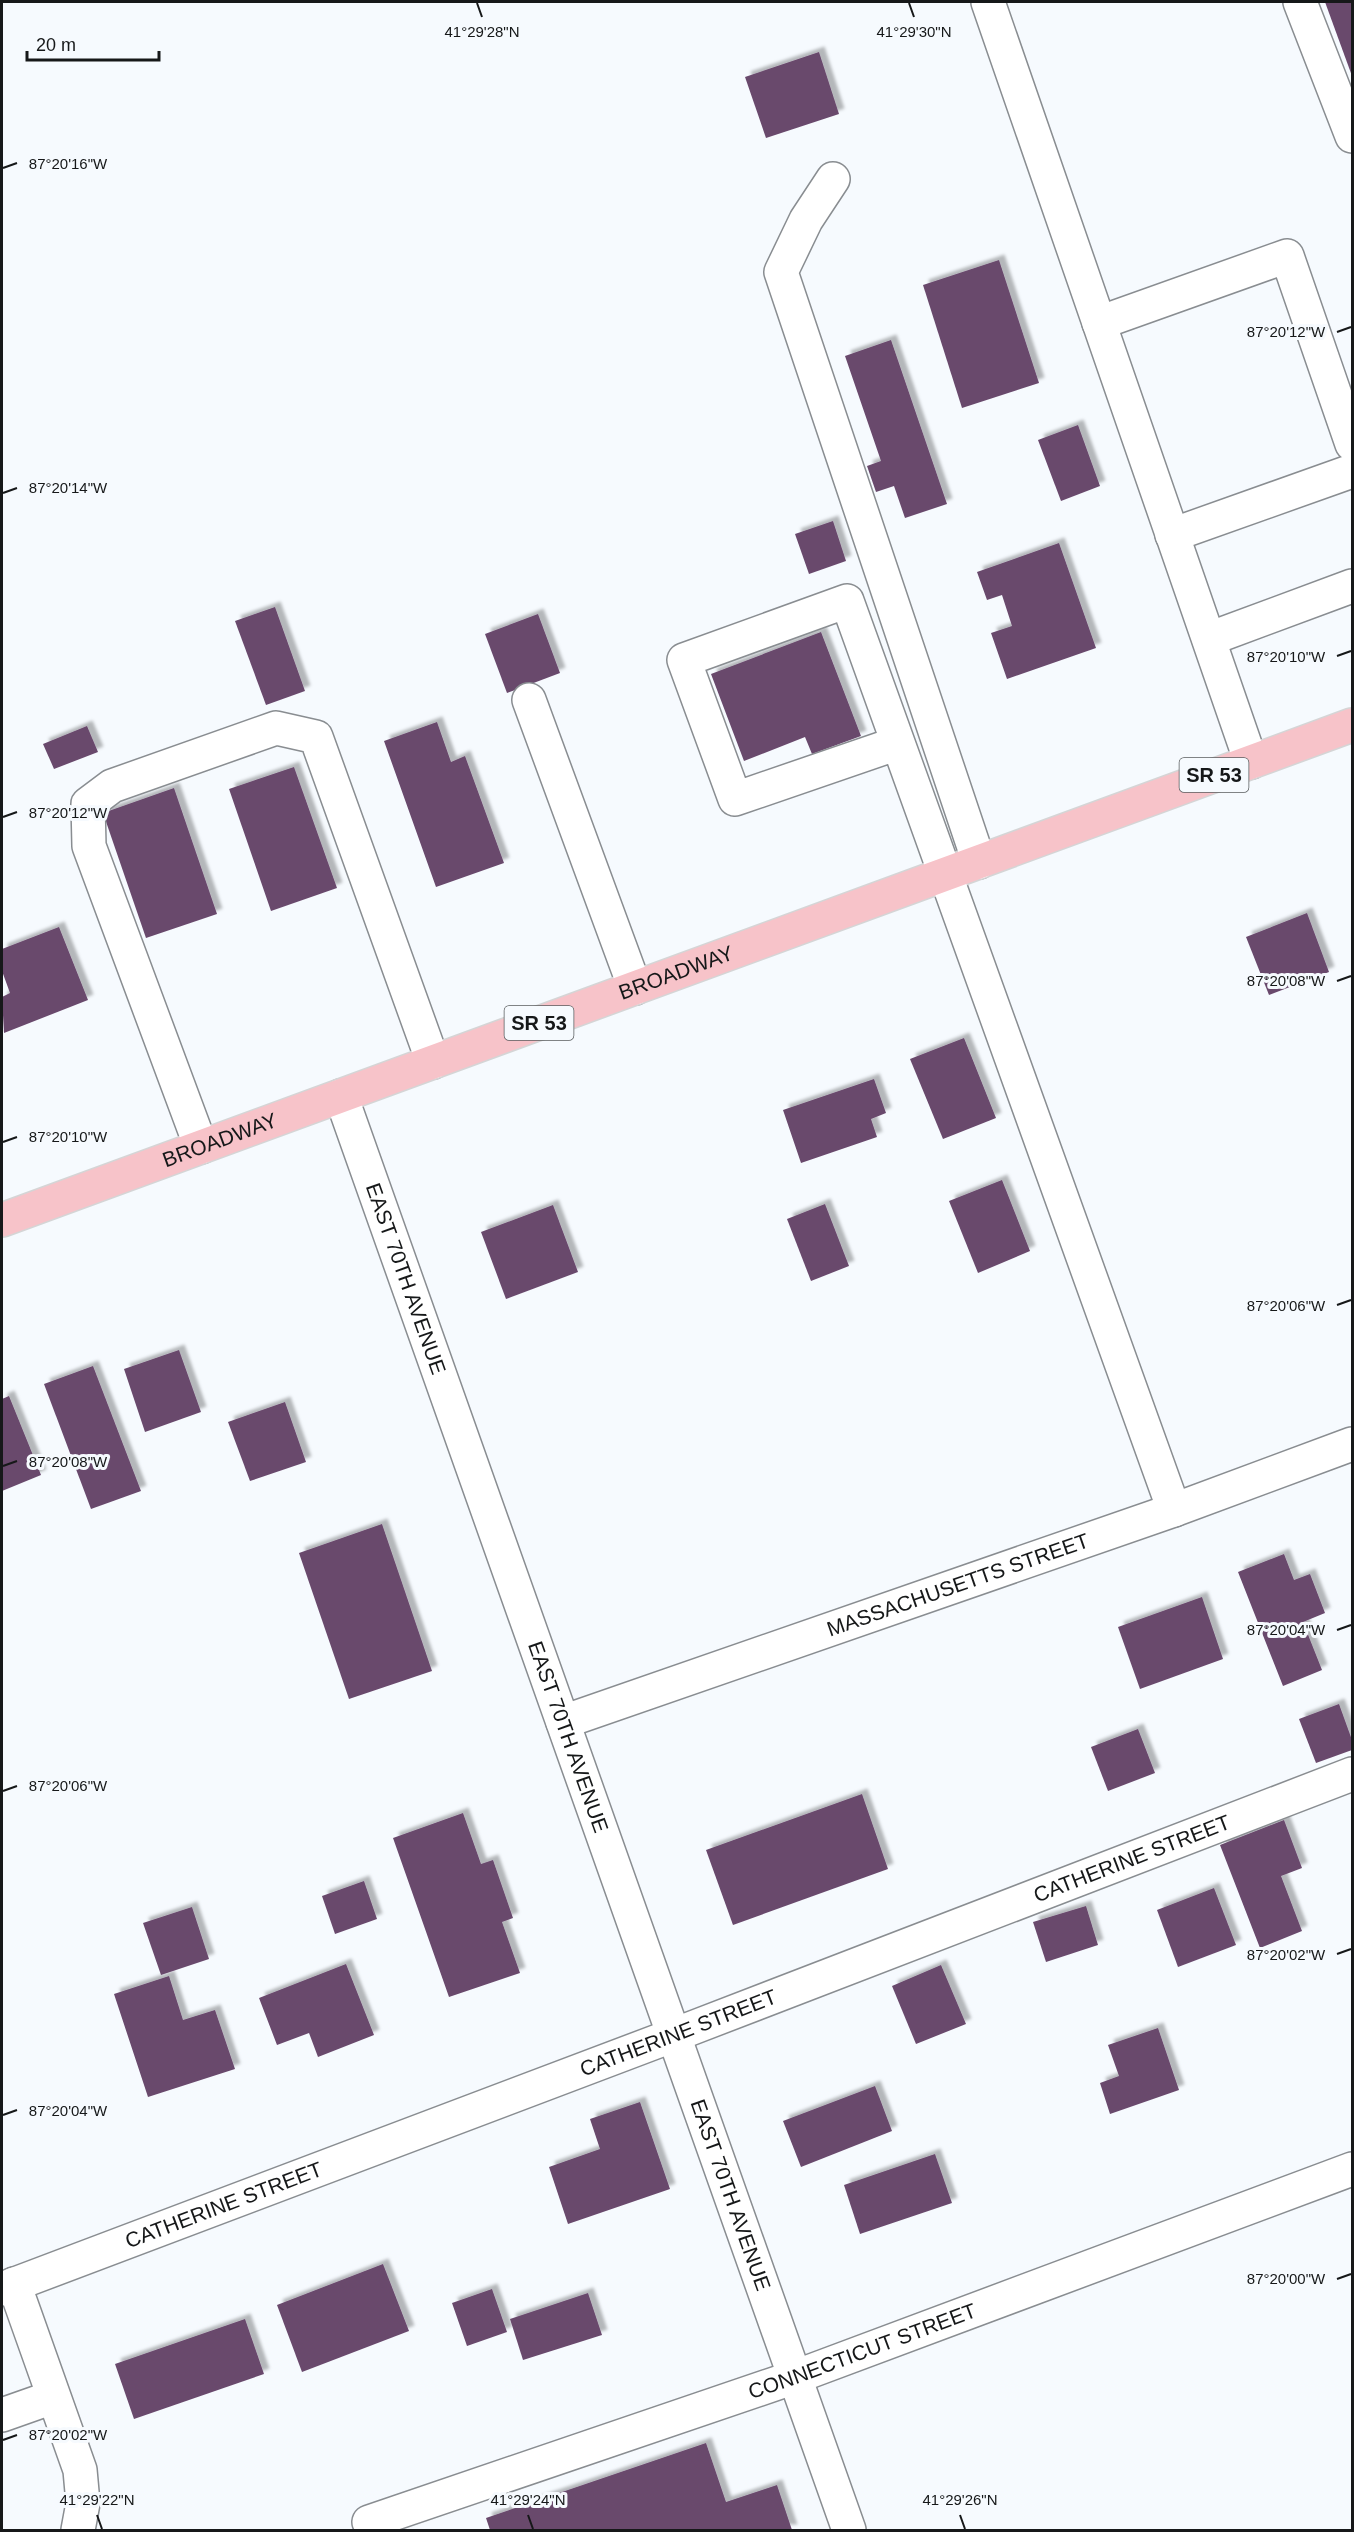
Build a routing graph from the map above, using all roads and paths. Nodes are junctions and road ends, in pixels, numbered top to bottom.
1 (988, 2) edge
2 (1300, 2) edge
3 (1353, 136) edge
4 (833, 179) dead end
5 (1099, 323) junction
6 (1353, 444) edge
7 (1353, 471) edge
8 (1172, 535) junction
9 (1353, 586) edge
10 (1209, 639) junction
11 (529, 700) dead end
12 (1353, 725) edge
13 (898, 743) junction
14 (1251, 762) junction
15 (979, 862) junction
16 (944, 874) junction
17 (635, 988) junction
18 (433, 1062) junction
19 (341, 1096) junction
20 (201, 1147) junction
21 (2, 1220) edge
22 (1353, 1444) edge
23 (1174, 1510) junction
24 (563, 1722) junction
25 (1353, 1774) edge
26 (674, 2035) junction
27 (1353, 2169) edge
28 (8, 2286) edge
29 (795, 2377) junction
30 (53, 2397) junction
31 (2, 2415) edge
32 (369, 2522) dead end
33 (78, 2530) edge
34 (849, 2530) edge

1 - 5 street
2 - 3 street
4 - 15 street
5 - 6 street
5 - 8 street
7 - 8 street
8 - 10 street
9 - 10 street
10 - 14 street
11 - 17 street
12 - 14 main road, BROADWAY / SR 53
13 - 13 street
13 - 16 street
14 - 15 main road, BROADWAY / SR 53
15 - 16 main road, BROADWAY / SR 53
16 - 17 main road, BROADWAY / SR 53
16 - 23 street
17 - 18 main road, BROADWAY / SR 53
18 - 19 main road, BROADWAY / SR 53
18 - 20 street
19 - 20 main road, BROADWAY / SR 53
19 - 24 street, EAST 70TH AVENUE
20 - 21 main road, BROADWAY / SR 53
22 - 23 street, MASSACHUSETTS STREET
23 - 24 street, MASSACHUSETTS STREET
24 - 26 street, EAST 70TH AVENUE
25 - 26 street, CATHERINE STREET
26 - 28 street, CATHERINE STREET
26 - 29 street, EAST 70TH AVENUE
27 - 29 street, CONNECTICUT STREET
28 - 30 street
29 - 32 street, CONNECTICUT STREET
29 - 34 street, EAST 70TH AVENUE
30 - 31 street
30 - 33 street

